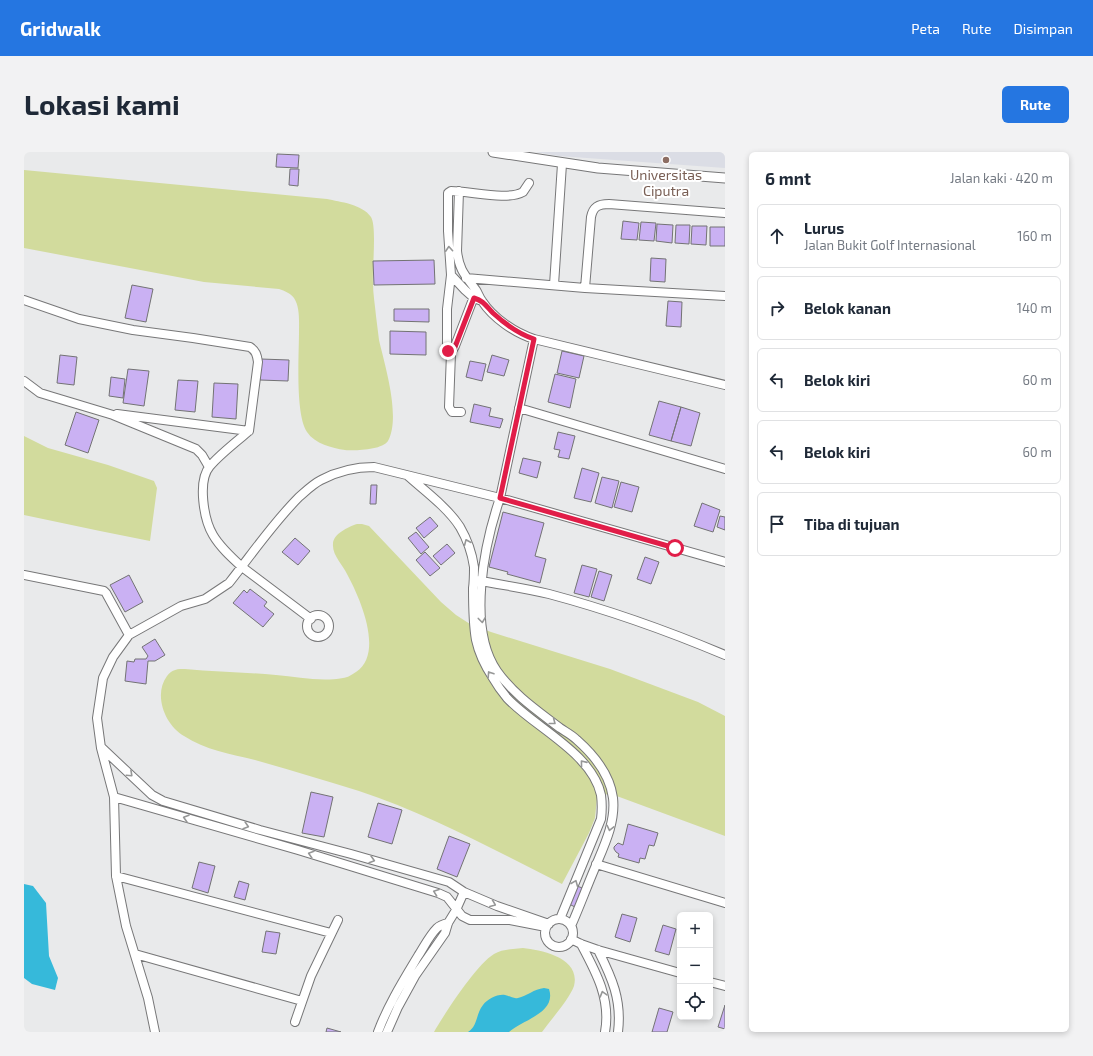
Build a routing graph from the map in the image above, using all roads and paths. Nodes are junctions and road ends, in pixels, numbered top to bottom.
1 (493, 152) edge
2 (562, 164) junction
3 (725, 178) edge
4 (529, 183) dead end
5 (459, 191) junction
6 (725, 213) edge
7 (451, 275) junction
8 (466, 278) junction
9 (554, 285) junction
10 (585, 288) junction
11 (475, 294) junction
12 (725, 296) edge
13 (24, 300) edge
14 (534, 339) junction
15 (450, 354) junction
16 (24, 381) edge
17 (725, 383) edge
18 (519, 408) junction
19 (461, 412) dead end
20 (113, 415) junction
21 (249, 431) junction
22 (209, 467) junction
23 (725, 469) edge
24 (406, 474) junction
25 (500, 498) junction
26 (725, 562) edge
27 (242, 567) junction
28 (24, 575) edge
29 (478, 580) junction
30 (311, 619) dead end
31 (129, 635) junction
32 (725, 655) edge
33 (101, 748) junction
34 (114, 797) junction
35 (596, 864) junction
36 (116, 876) junction
37 (464, 892) junction
38 (725, 903) edge
39 (456, 910) junction
40 (560, 919) junction
41 (338, 920) dead end
42 (448, 923) junction
43 (548, 926) junction
44 (571, 926) junction
45 (331, 933) junction
46 (571, 939) junction
47 (581, 944) junction
48 (598, 950) junction
49 (135, 954) junction
50 (677, 972) edge
51 (713, 983) edge
52 (725, 986) edge
53 (302, 1002) junction
54 (295, 1022) dead end
55 (155, 1032) edge
56 (378, 1032) edge
57 (387, 1032) edge
58 (605, 1032) edge
59 (618, 1032) edge

1 - 2 street
2 - 3 street
2 - 9 street
4 - 5 street
7 -> 5 street
5 - 8 street
6 - 10 street
7 - 11 street
7 - 15 street
8 - 9 street
8 - 11 street
9 - 10 street
10 - 12 street
11 - 14 street
11 - 15 street
13 - 21 street
14 - 17 street
14 - 18 street
15 - 19 street
16 - 20 street
18 - 23 street
18 - 25 street
20 - 21 street
20 - 22 street
21 - 22 street
22 - 27 street
24 - 25 street
24 - 27 street
29 -> 24 street
25 - 26 street
25 - 29 street
27 - 30 street
27 - 31 street
28 - 31 street
29 - 32 street
29 -> 35 street
40 -> 29 street
31 - 33 street
33 - 34 street
33 -> 37 street
34 - 36 street
39 -> 34 street
35 - 38 street
35 - 44 street
36 - 45 street
36 - 49 street
37 - 39 street
37 -> 43 street
39 - 42 street
39 - 43 street
40 - 43 street
40 - 44 street
41 - 45 street
42 - 56 street
42 - 57 street
43 - 46 street
44 - 46 street
45 - 53 street
46 - 47 street
47 - 48 street
58 -> 47 street
48 - 50 street
48 - 59 street
49 - 53 street
49 - 55 street
51 - 52 street
53 - 54 street

